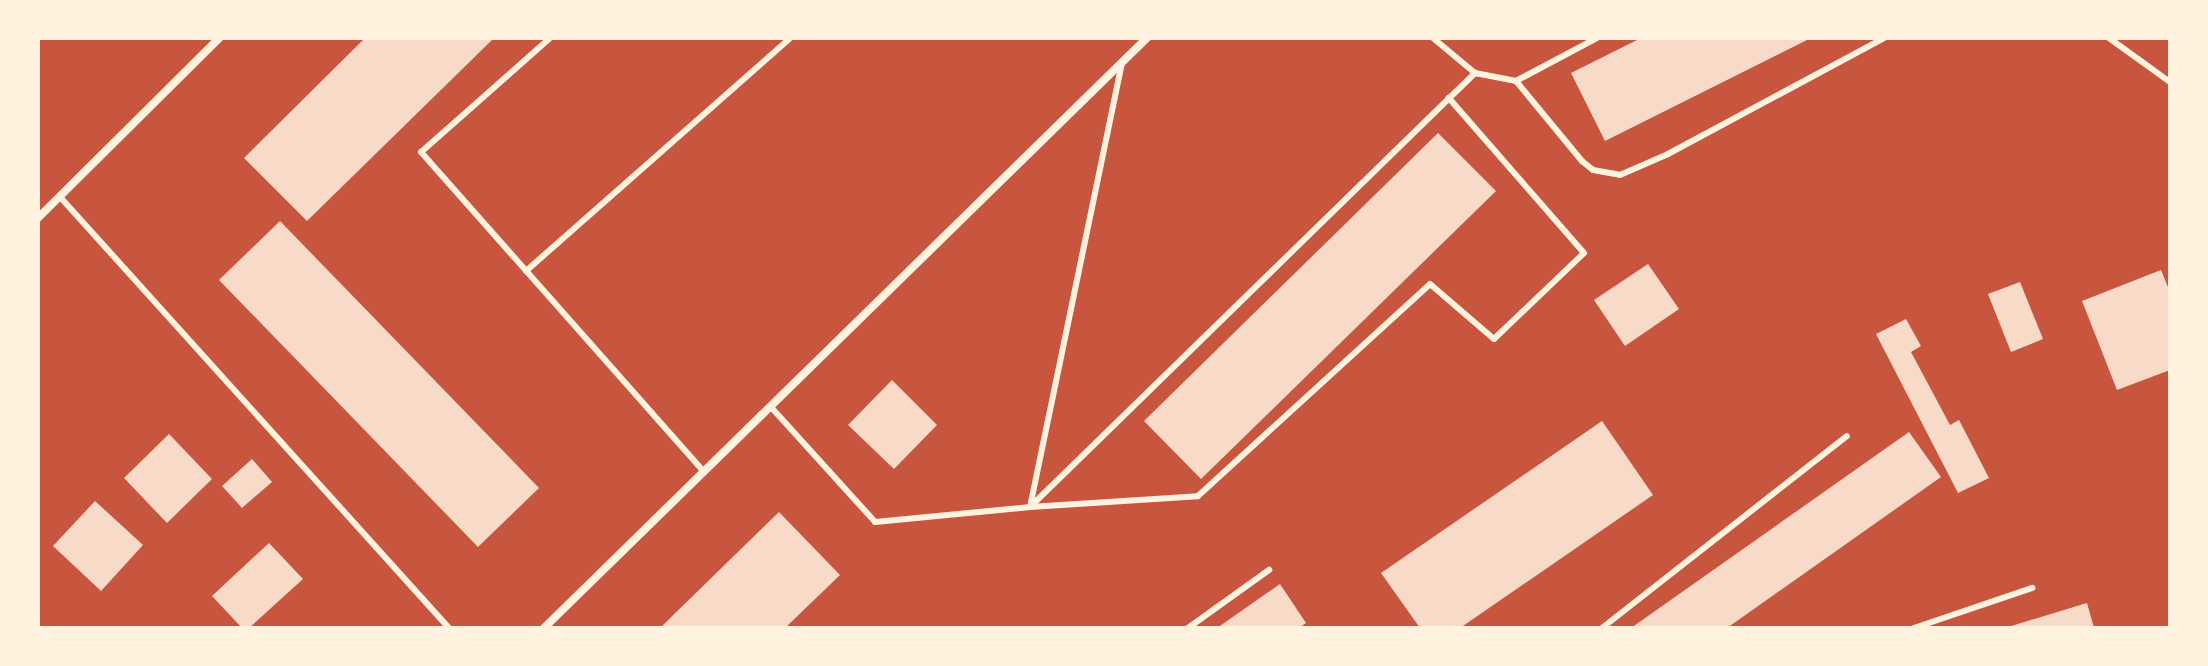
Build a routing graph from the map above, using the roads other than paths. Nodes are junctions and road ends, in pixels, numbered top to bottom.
1 (219, 38) edge
2 (550, 38) edge
3 (790, 38) edge
4 (1147, 38) edge
5 (1433, 38) edge
6 (1597, 38) edge
7 (1884, 38) edge
8 (2109, 38) edge
9 (1122, 63) junction
10 (1475, 73) junction
11 (1516, 81) junction
12 (2170, 82) edge
13 (1449, 98) junction
14 (61, 198) junction
15 (38, 218) edge
16 (526, 271) junction
17 (770, 406) junction
18 (1847, 436) dead end
19 (704, 472) junction
20 (1030, 507) junction
21 (1269, 570) dead end
22 (2032, 588) dead end
23 (449, 628) edge
24 (544, 628) edge
25 (1188, 628) edge
26 (1602, 628) edge
27 (1914, 628) edge

1 - 14 street
2 - 16 lane
3 - 16 lane
4 - 9 street
5 - 10 lane
6 - 11 lane
7 - 11 lane
8 - 12 lane
9 - 17 street
9 - 20 lane
10 - 11 lane
10 - 13 lane
13 - 20 lane
13 - 20 lane
14 - 15 street
14 - 23 lane
16 - 19 lane
17 - 19 street
17 - 20 lane
18 - 26 lane
19 - 24 street
21 - 25 lane
22 - 27 lane

